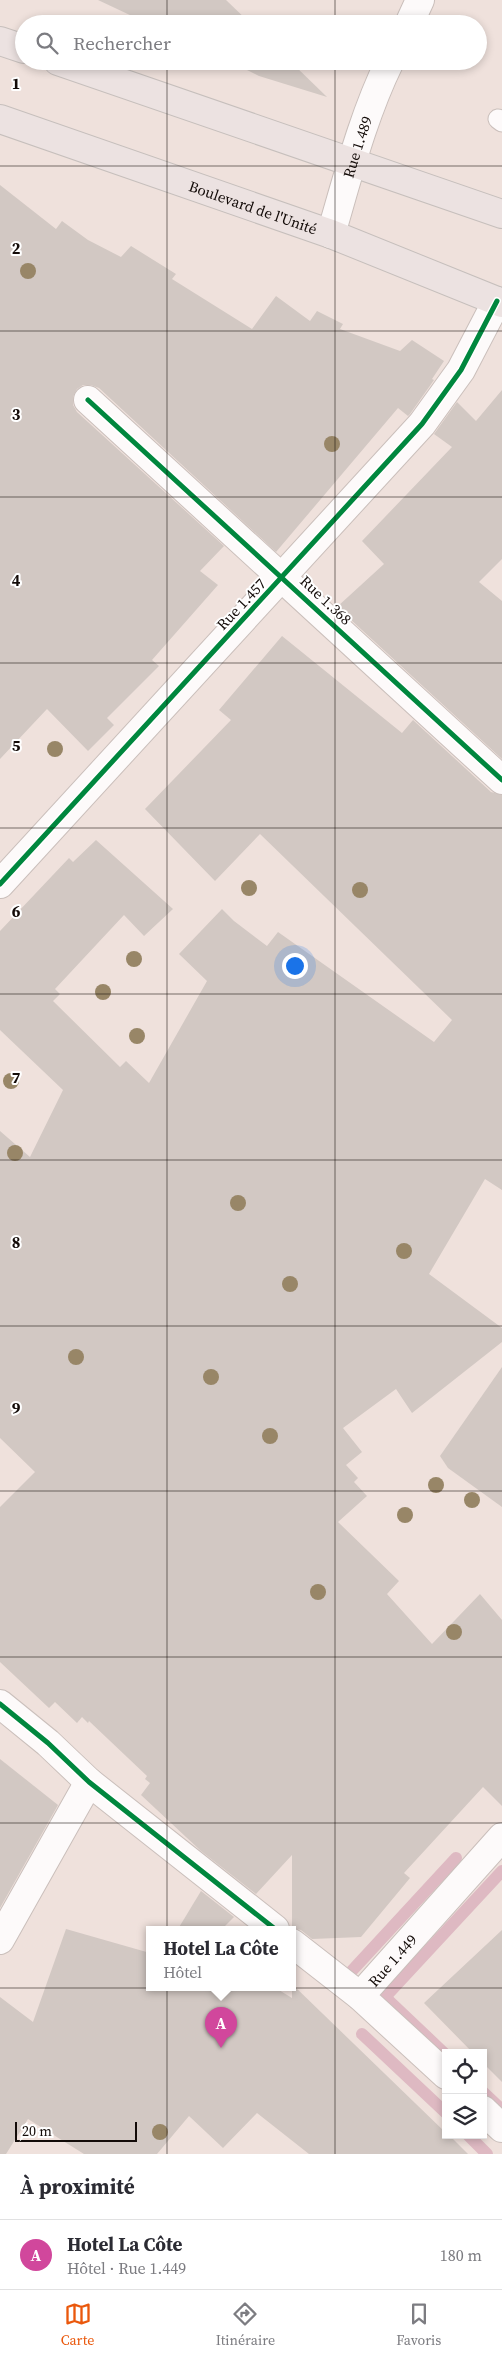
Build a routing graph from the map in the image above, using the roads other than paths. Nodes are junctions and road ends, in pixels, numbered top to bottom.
1 (420, 0) edge
2 (413, 15) edge
3 (0, 41) edge
4 (15, 46) edge
5 (84, 70) edge
6 (386, 70) edge
7 (0, 119) edge
8 (352, 162) junction
9 (502, 214) edge
10 (331, 234) junction
11 (501, 300) edge
12 (88, 400) dead end
13 (283, 577) junction
14 (502, 780) edge
15 (0, 884) edge
16 (0, 1704) edge
17 (89, 1782) junction
18 (502, 1837) edge
19 (271, 1926) edge
20 (0, 1940) edge
21 (296, 1945) edge
22 (360, 1996) junction
23 (442, 2071) edge
24 (487, 2114) edge
25 (502, 2128) edge

1 - 2 street
3 - 4 main road
5 - 8 main road
6 - 8 street, Rue 1.489
7 - 10 main road, Boulevard de l'Unité
8 - 9 main road
8 - 10 street, Rue 1.489
10 - 11 main road, Boulevard de l'Unité
11 - 13 street, Rue 1.457
12 - 13 street, Rue 1.368
13 - 14 street, Rue 1.368
13 - 15 street, Rue 1.457
16 - 17 street
17 - 19 street
17 - 20 street
18 - 22 street, Rue 1.449
21 - 22 street
22 - 23 street, Rue 1.449
24 - 25 street

